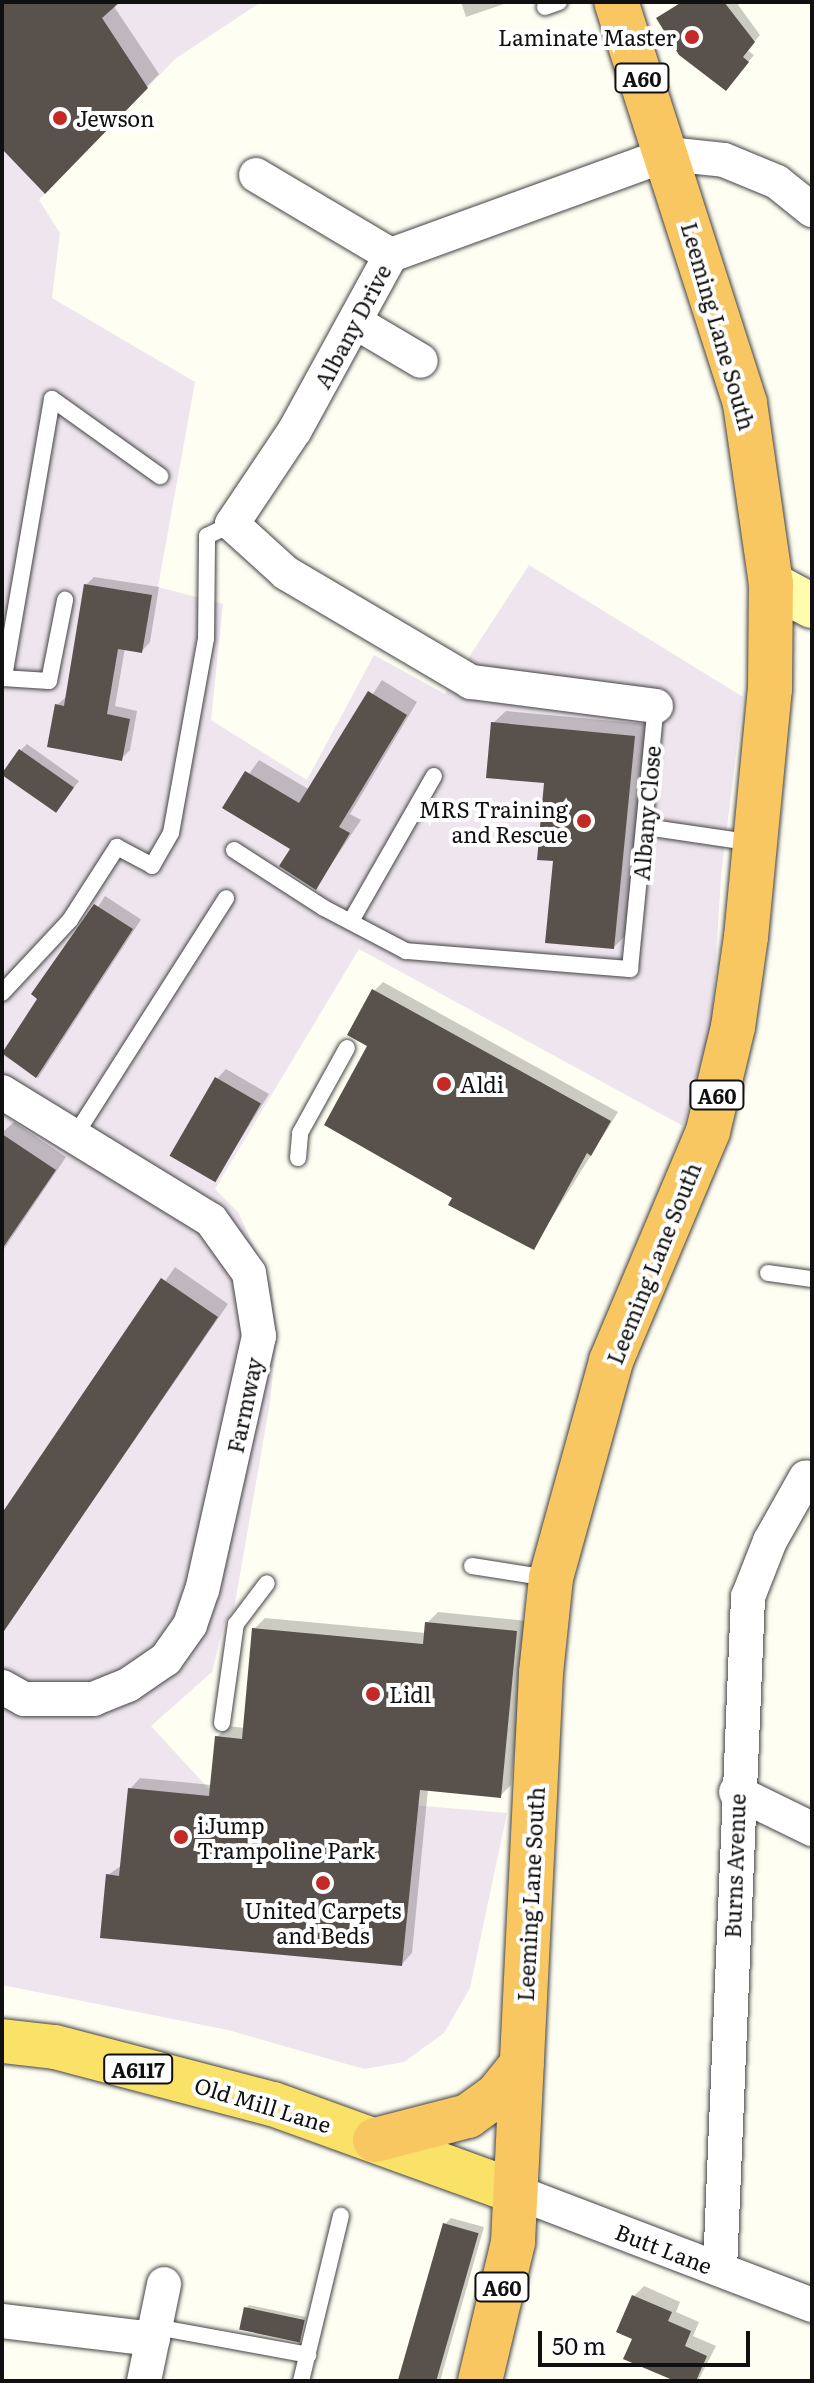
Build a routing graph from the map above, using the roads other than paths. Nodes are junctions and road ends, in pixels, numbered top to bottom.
1 (616, 2) edge
2 (668, 154) junction
3 (256, 175) dead end
4 (812, 210) edge
5 (391, 255) junction
6 (357, 323) junction
7 (421, 361) dead end
8 (160, 476) dead end
9 (232, 524) junction
10 (771, 584) junction
11 (65, 600) dead end
12 (812, 606) edge
13 (3, 678) edge
14 (656, 706) joint
15 (434, 776) dead end
16 (646, 827) junction
17 (758, 843) junction
18 (234, 850) dead end
19 (226, 898) dead end
20 (351, 921) junction
21 (2, 993) edge
22 (347, 1048) dead end
23 (2, 1092) edge
24 (74, 1137) junction
25 (298, 1158) dead end
26 (768, 1273) dead end
27 (812, 1279) edge
28 (800, 1474) edge
29 (472, 1566) dead end
30 (551, 1578) junction
31 (267, 1583) dead end
32 (2, 1687) edge
33 (222, 1723) dead end
34 (736, 1792) junction
35 (812, 1829) edge
36 (2, 2041) edge
37 (522, 2064) junction
38 (375, 2140) junction
39 (516, 2192) junction
40 (341, 2216) dead end
41 (720, 2269) junction
42 (164, 2284) dead end
43 (812, 2305) edge
44 (2, 2321) edge
45 (154, 2333) junction
46 (308, 2355) junction
47 (144, 2381) edge
48 (301, 2381) edge
49 (480, 2381) edge

1 - 2 highway, A60
2 - 4 street
2 - 5 street, Albany Drive
2 - 10 highway, Leeming Lane South / A60
3 - 5 street
5 - 6 street, Albany Drive
6 - 7 street
6 - 9 street, Albany Drive
8 - 13 lane
9 - 14 street, Albany Close
9 - 21 lane
10 - 12 main road
10 - 17 highway, Leeming Lane South / A60
11 - 13 lane
14 - 16 lane, Albany Close
15 - 20 lane
16 - 17 lane
16 - 20 lane, Albany Close
17 - 30 highway, Leeming Lane South / A60
18 - 20 lane, Albany Close
19 - 24 lane
22 - 25 lane
23 - 24 street, Farmway
24 - 32 street, Farmway
26 - 27 lane
28 - 34 street, Burns Avenue
29 - 30 lane
30 - 37 highway, Leeming Lane South / A60
31 - 33 lane
34 - 35 street
34 - 41 street, Burns Avenue
36 - 38 main road, Old Mill Lane / A6117
37 - 38 highway
37 - 39 highway, Leeming Lane South / A60
38 - 39 main road, Old Mill Lane / A6117
39 - 41 street, Butt Lane
39 - 49 highway, Leeming Lane South / A60
40 - 46 lane
41 - 43 street, Butt Lane
42 - 45 street
44 - 45 street
45 - 46 lane
45 - 47 street
46 - 48 lane

